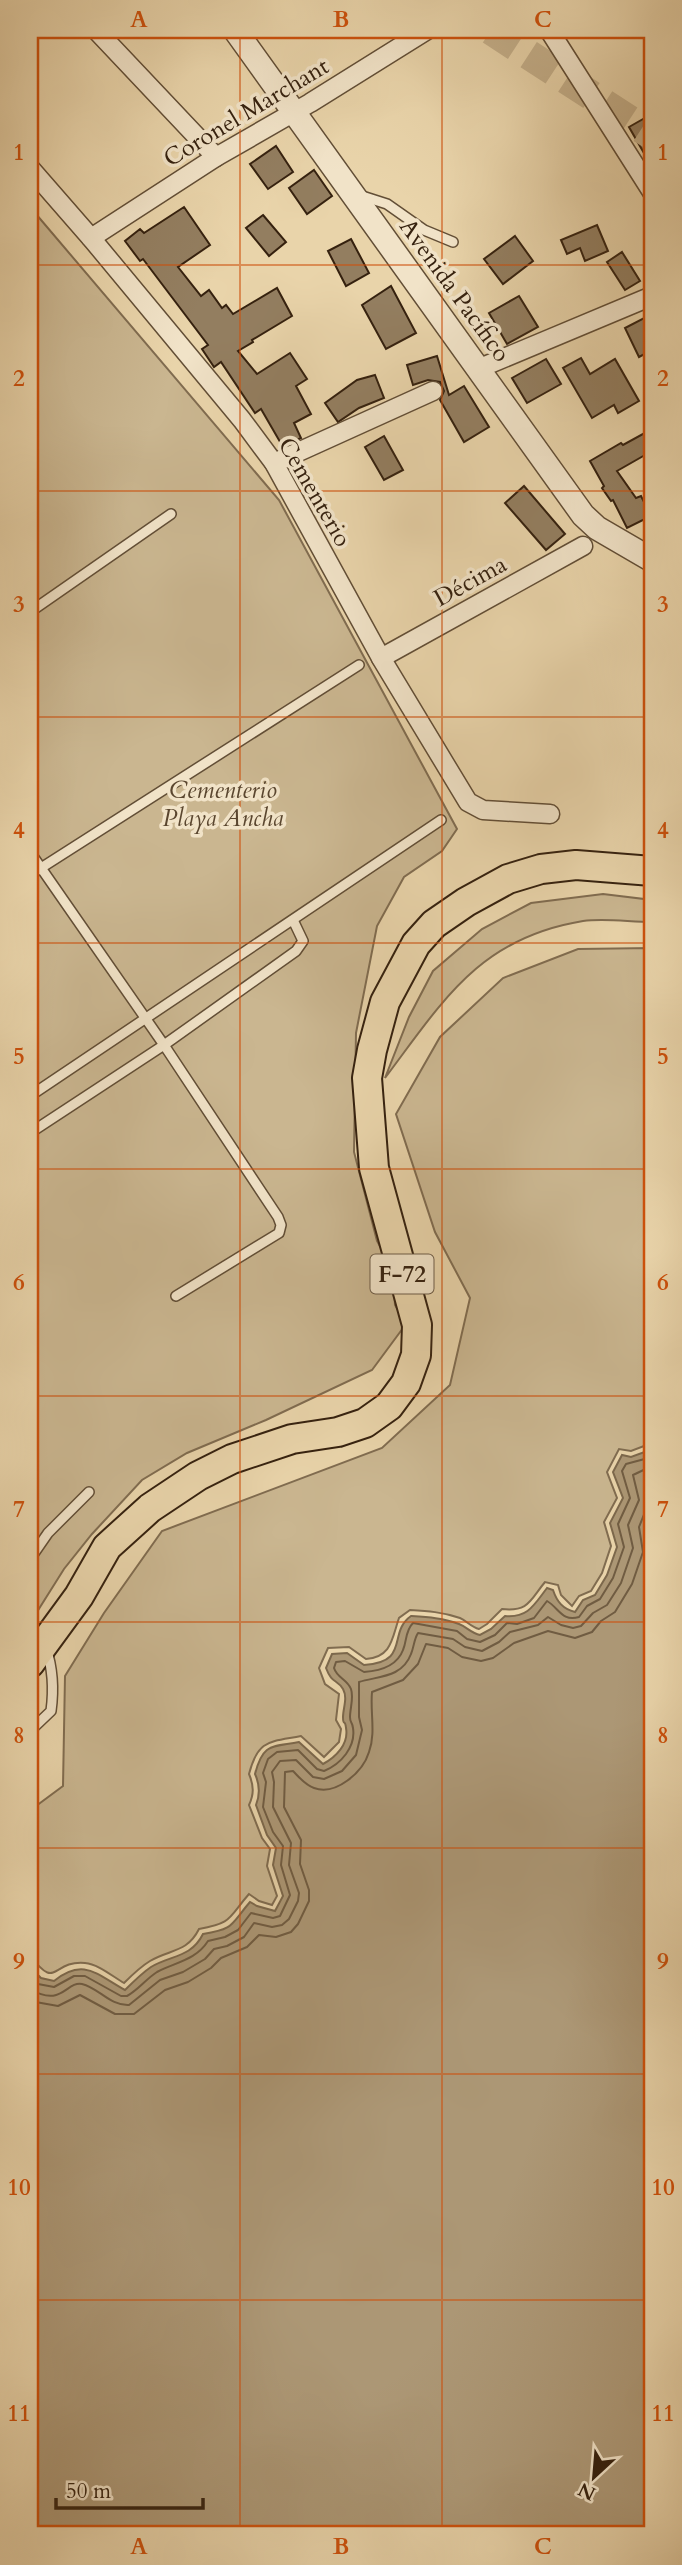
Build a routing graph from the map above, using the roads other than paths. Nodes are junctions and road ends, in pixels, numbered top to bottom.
1 (96, 30) edge
2 (235, 30) edge
3 (427, 30) edge
4 (548, 30) edge
5 (294, 112) junction
6 (216, 157) junction
7 (30, 168) edge
8 (652, 192) edge
9 (354, 194) junction
10 (91, 238) junction
11 (453, 242) dead end
12 (652, 296) edge
13 (480, 368) junction
14 (433, 391) dead end
15 (274, 463) junction
16 (171, 514) dead end
17 (583, 546) dead end
18 (652, 559) edge
19 (30, 612) edge
20 (381, 659) junction
21 (359, 665) dead end
22 (550, 814) dead end
23 (441, 820) dead end
24 (30, 852) edge
25 (40, 868) junction
26 (652, 871) edge
27 (30, 875) edge
28 (293, 920) junction
29 (146, 1020) junction
30 (164, 1045) junction
31 (30, 1097) edge
32 (30, 1133) edge
33 (176, 1296) dead end
34 (89, 1492) dead end
35 (30, 1559) edge
36 (37, 1653) edge
37 (30, 1731) edge

1 - 6 street
2 - 5 street, Avenida Pacífico
3 - 5 street, Coronel Marchant
4 - 8 street
5 - 6 street, Coronel Marchant
5 - 9 street, Avenida Pacífico
6 - 10 street, Coronel Marchant
7 - 10 street, Cementerio
9 - 11 lane
9 - 13 street, Avenida Pacífico
10 - 15 street, Cementerio
12 - 13 street
13 - 18 street, Avenida Pacífico
14 - 15 street
15 - 20 street, Cementerio
16 - 19 lane
17 - 20 street, Décima
20 - 22 street, Cementerio
21 - 25 lane
23 - 28 lane
24 - 25 lane
25 - 27 lane
25 - 29 lane
26 - 36 main road, F-72
28 - 29 lane
28 - 30 lane
29 - 30 lane
29 - 31 lane
30 - 32 lane
30 - 33 lane
34 - 35 lane
36 - 37 lane

